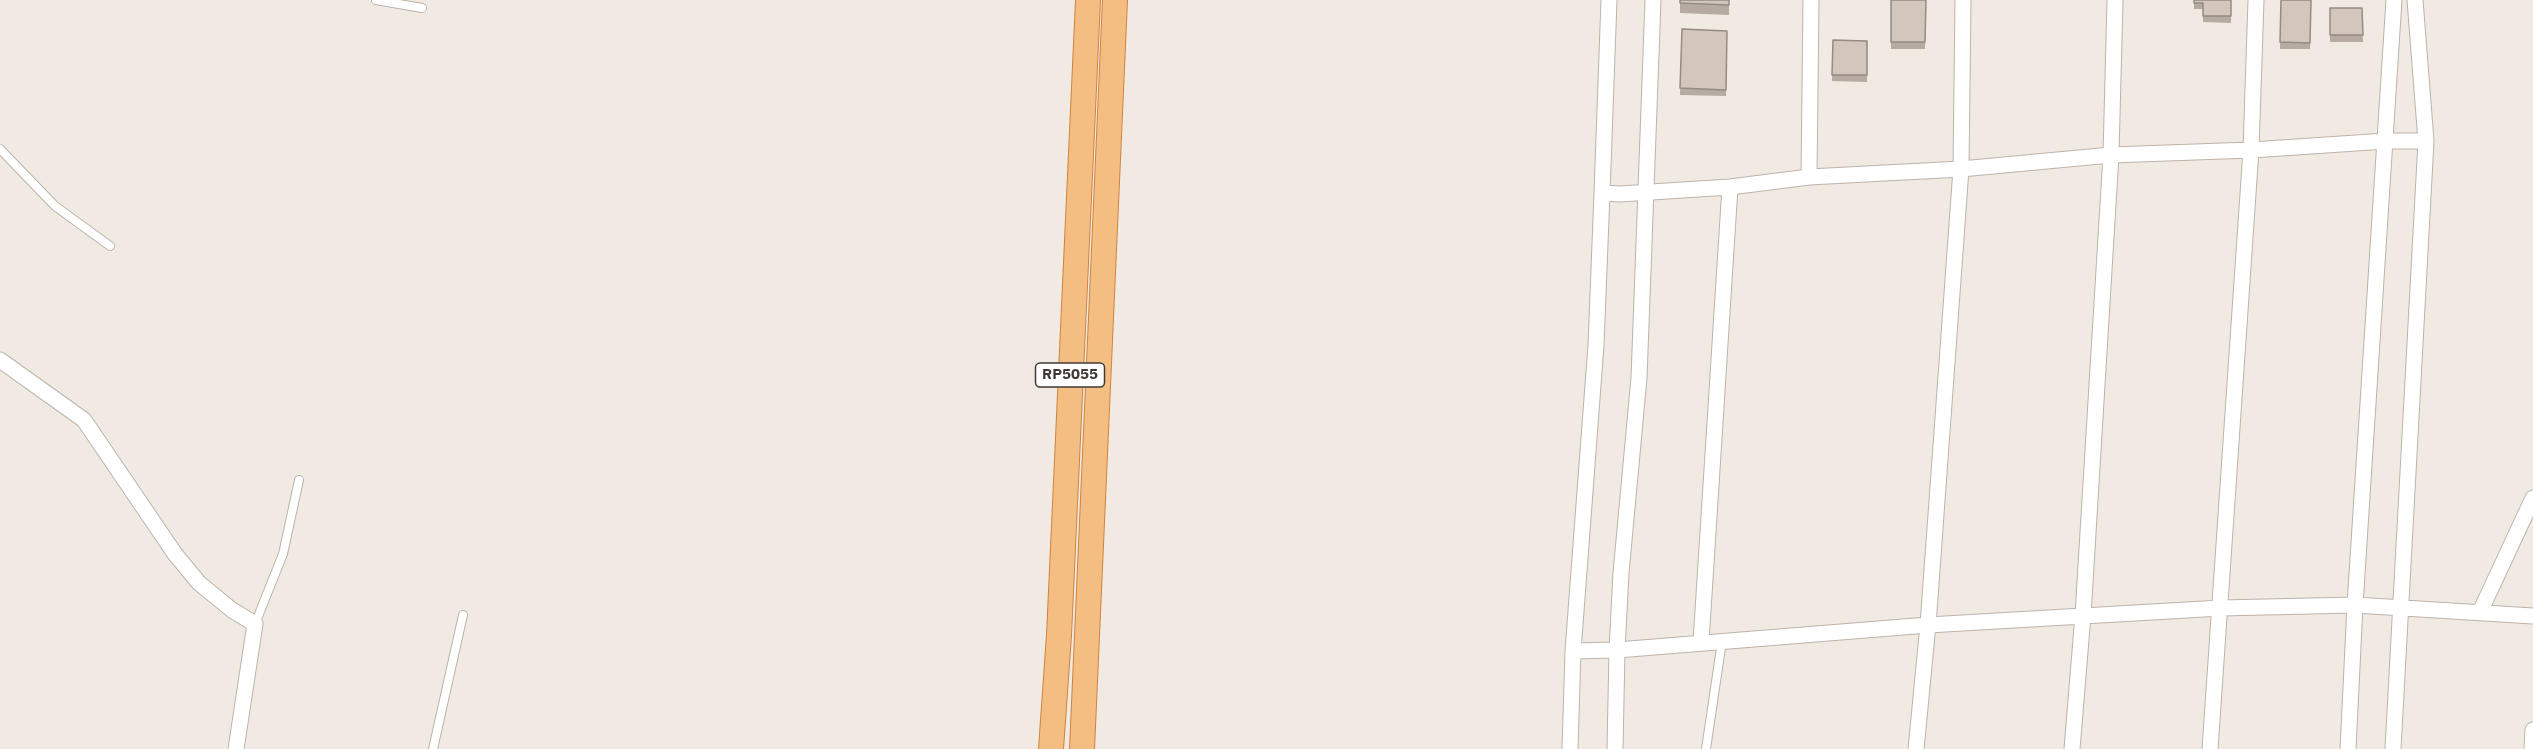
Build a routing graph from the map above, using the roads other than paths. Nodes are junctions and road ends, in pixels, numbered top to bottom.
1 (376, 0) edge
2 (1088, 0) edge
3 (1115, 0) edge
4 (1609, 0) edge
5 (1653, 0) edge
6 (1811, 0) edge
7 (1963, 0) edge
8 (2115, 0) edge
9 (2256, 0) edge
10 (2394, 0) edge
11 (2415, 0) edge
12 (422, 8) dead end
13 (2386, 141) junction
14 (2426, 141) junction
15 (0, 149) edge
16 (2251, 150) junction
17 (2111, 155) junction
18 (1961, 169) junction
19 (1809, 177) junction
20 (1730, 187) junction
21 (1647, 192) junction
22 (1602, 193) junction
23 (110, 246) dead end
24 (0, 360) edge
25 (299, 480) dead end
26 (2533, 498) edge
27 (2355, 605) junction
28 (2401, 606) junction
29 (2221, 608) junction
30 (2480, 612) junction
31 (463, 615) dead end
32 (2083, 615) junction
33 (2533, 616) edge
34 (255, 624) junction
35 (1929, 626) junction
36 (1722, 640) junction
37 (1701, 642) junction
38 (1617, 650) junction
39 (1573, 651) junction
40 (2533, 730) edge
41 (236, 749) edge
42 (433, 749) edge
43 (1051, 749) edge
44 (1082, 749) edge
45 (1570, 749) edge
46 (1615, 749) edge
47 (1706, 749) edge
48 (1916, 749) edge
49 (2072, 749) edge
50 (2210, 749) edge
51 (2348, 749) edge
52 (2393, 749) edge
53 (2532, 749) edge

1 - 12 lane
2 - 43 highway, RP5055
3 - 44 highway, RP5055
4 - 22 street
5 - 21 street
6 - 19 street
7 - 18 street
8 - 17 street
9 - 16 street
10 - 13 street
11 - 14 street
13 - 14 street
13 - 16 street
13 - 27 street
14 - 28 street
15 - 23 lane
16 - 17 street
16 - 29 street
17 - 18 street
17 - 32 street
18 - 19 street
18 - 35 street
19 - 20 street
20 - 21 street
20 - 37 street
21 - 22 street
21 - 38 street
22 - 39 street
24 - 34 street
25 - 34 lane
26 - 30 street
27 - 28 street
27 - 29 street
27 - 51 street
28 - 30 street
28 - 52 street
29 - 32 street
29 - 50 street
30 - 33 street
31 - 42 lane
32 - 35 street
32 - 49 street
34 - 41 street
35 - 36 street
35 - 48 street
36 - 37 street
36 - 47 lane
37 - 38 street
38 - 39 street
38 - 46 street
39 - 45 street
40 - 53 street

